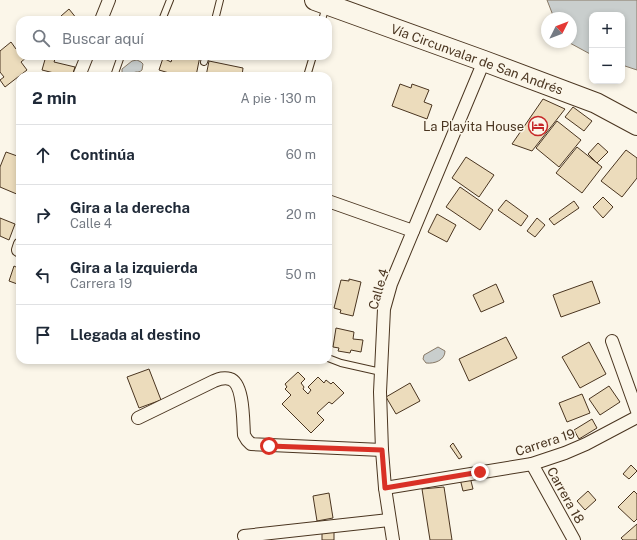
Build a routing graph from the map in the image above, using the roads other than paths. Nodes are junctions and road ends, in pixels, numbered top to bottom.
1 (109, 0) edge
2 (170, 0) edge
3 (220, 0) edge
4 (321, 8) edge
5 (103, 16) edge
6 (164, 16) edge
7 (216, 16) edge
8 (86, 60) edge
9 (120, 60) edge
10 (312, 60) edge
11 (484, 61) junction
12 (81, 72) edge
13 (115, 72) edge
14 (308, 72) edge
15 (637, 125) edge
16 (332, 202) edge
17 (413, 231) junction
18 (612, 341) dead end
19 (332, 360) edge
20 (381, 372) junction
21 (637, 412) edge
22 (637, 417) edge
23 (138, 418) dead end
24 (382, 450) junction
25 (532, 464) junction
26 (385, 488) junction
27 (389, 520) junction
28 (244, 536) dead end
29 (393, 540) edge
30 (574, 540) edge

1 - 5 street
2 - 6 lane
3 - 7 lane
4 - 11 highway, Vía Circunvalar de San Andrés
8 - 12 street
9 - 13 lane
10 - 14 lane
11 - 15 highway, Vía Circunvalar de San Andrés
11 - 17 street, Calle 4
16 - 17 street
17 - 20 street, Calle 4
18 - 21 street
19 - 20 lane
20 - 24 street, Calle 4
22 - 25 street, Carrera 19
23 - 24 street
24 - 26 street, Calle 4
25 - 26 street, Carrera 19
25 - 30 street, Carrera 18
26 - 27 street, Calle 4
27 - 28 street
27 - 29 street, Calle 4

